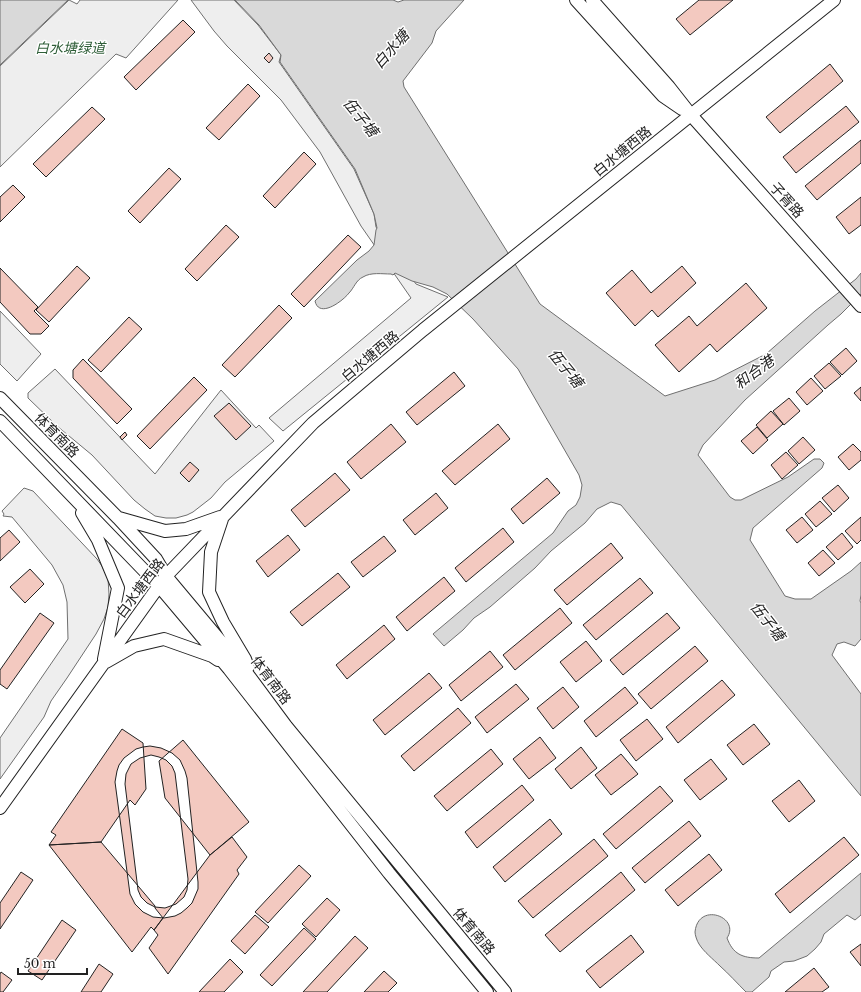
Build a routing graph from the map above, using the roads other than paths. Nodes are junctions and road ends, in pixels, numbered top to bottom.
1 (576, 0) edge
2 (592, 0) edge
3 (834, 0) edge
4 (691, 115) junction
5 (860, 305) edge
6 (0, 398) edge
7 (0, 421) edge
8 (73, 497) junction
9 (224, 516) junction
10 (118, 518) junction
11 (162, 581) junction
12 (103, 664) junction
13 (229, 669) junction
14 (252, 680) junction
15 (0, 808) edge
16 (487, 992) edge
17 (505, 992) edge

1 - 4 street, 子胥路
2 - 4 street, 子胥路
3 - 4 street, 白水塘西路
4 - 5 street, 子胥路
4 - 9 street, 白水塘西路
6 - 10 street, 体育南路
7 - 8 street, 体育南路
8 - 11 street, 体育南路
8 - 12 street
9 - 10 street
9 - 11 street, 白水塘西路
9 - 14 street
10 - 11 street, 体育南路
11 - 12 street, 白水塘西路
11 - 13 street, 体育南路
11 - 14 street, 体育南路
12 - 13 street
12 - 15 street, 白水塘西路
13 - 16 street, 体育南路
14 - 17 street, 体育南路

